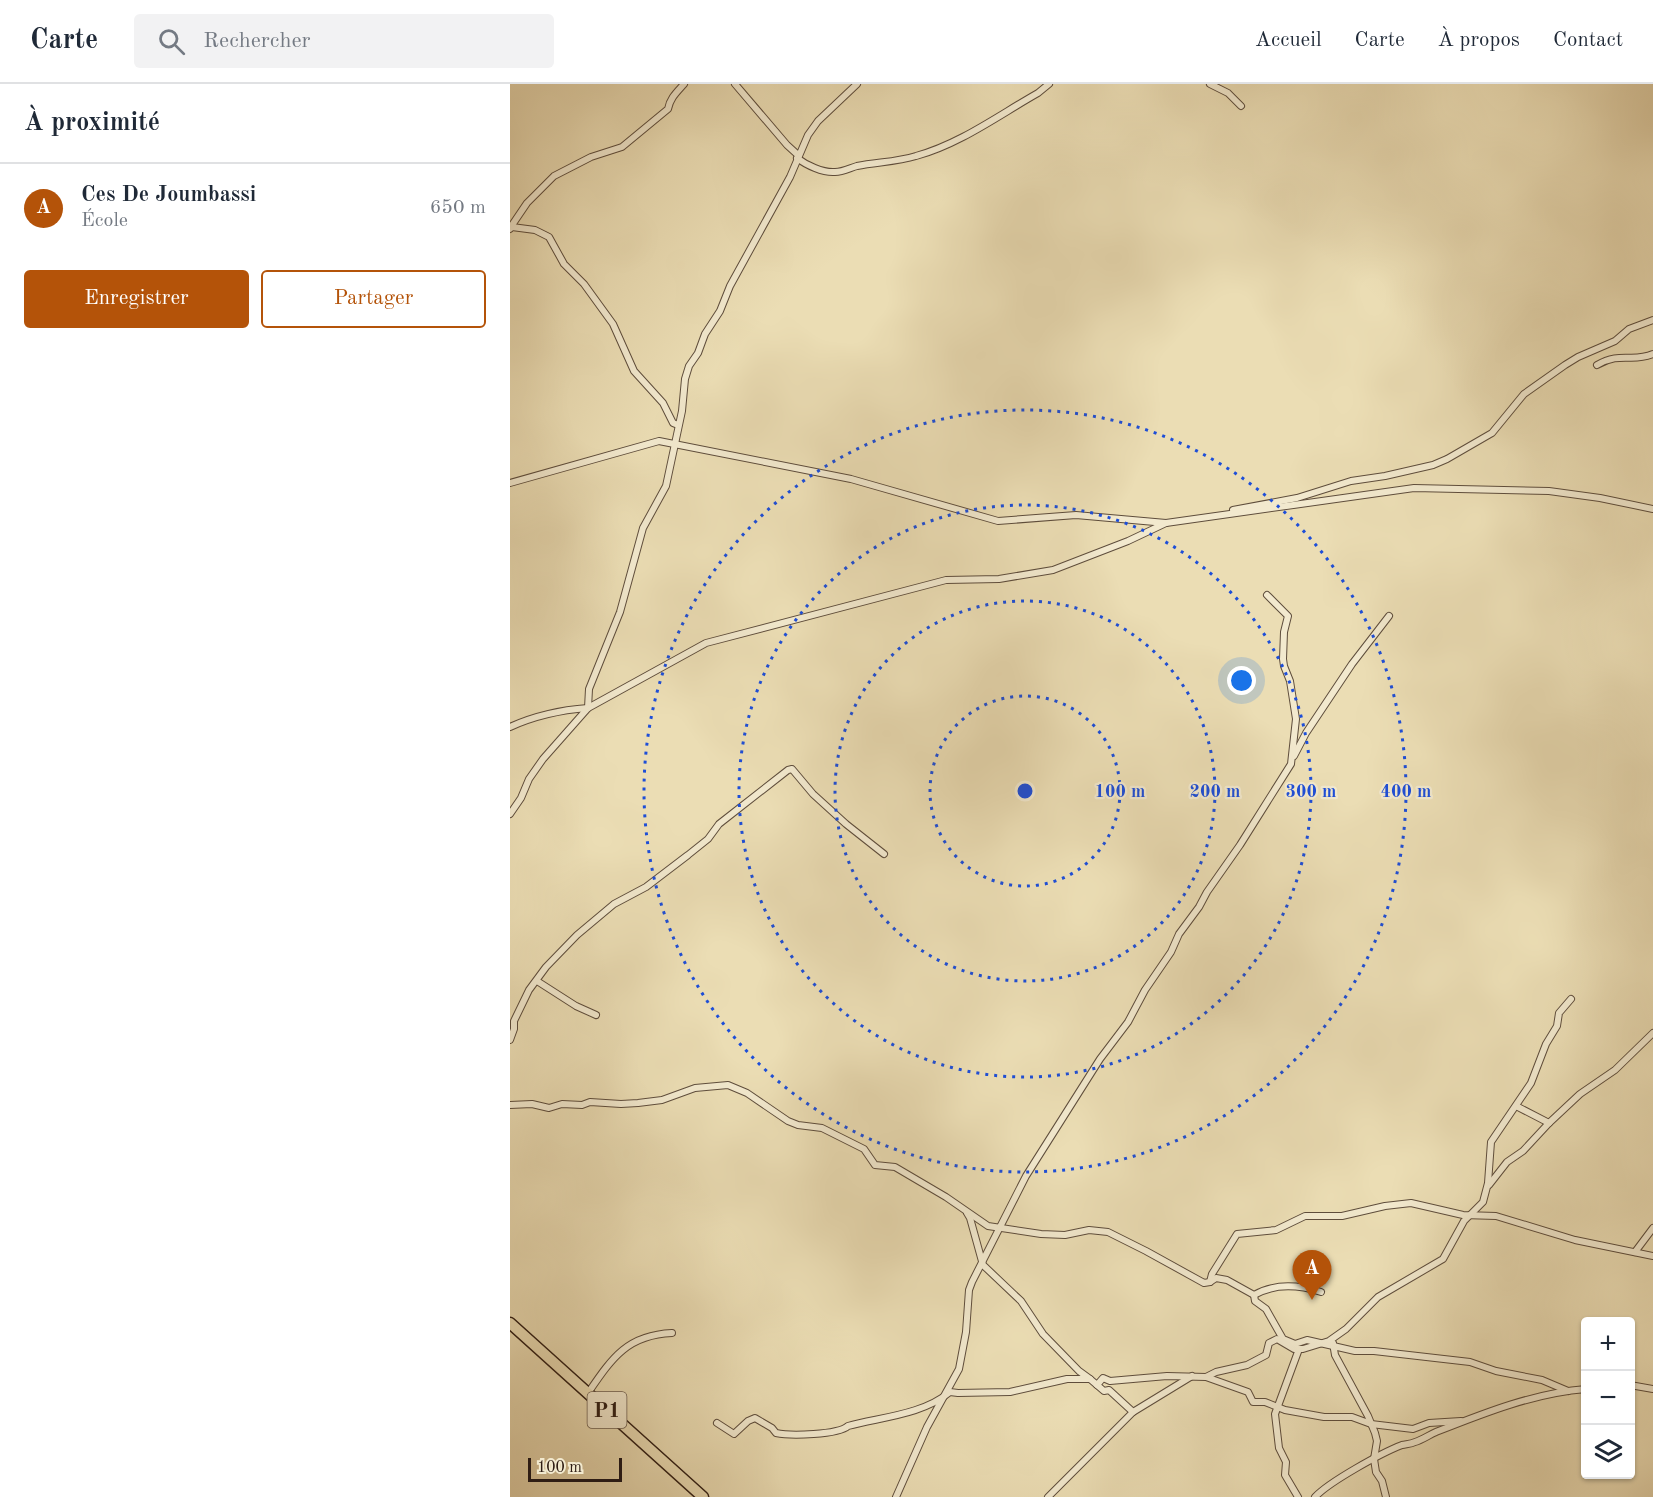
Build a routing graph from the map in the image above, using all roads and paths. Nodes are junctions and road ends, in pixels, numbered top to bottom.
1 (684, 84) edge
2 (735, 84) edge
3 (857, 84) edge
4 (1049, 84) edge
5 (1210, 84) edge
6 (1241, 106) dead end
7 (798, 157) junction
8 (510, 228) edge
9 (1653, 320) edge
10 (1653, 354) edge
11 (1598, 365) dead end
12 (678, 425) junction
13 (674, 444) junction
14 (510, 483) edge
15 (1653, 508) edge
16 (1207, 518) junction
17 (1167, 523) junction
18 (1267, 595) dead end
19 (1389, 616) dead end
20 (588, 708) junction
21 (510, 727) edge
22 (1291, 764) junction
23 (510, 814) edge
24 (884, 854) dead end
25 (537, 981) junction
26 (1571, 999) dead end
27 (596, 1015) dead end
28 (1653, 1033) edge
29 (510, 1040) edge
30 (510, 1105) edge
31 (1516, 1107) junction
32 (1549, 1123) junction
33 (1486, 1189) junction
34 (966, 1212) junction
35 (1469, 1215) junction
36 (1653, 1228) edge
37 (999, 1229) junction
38 (1635, 1252) junction
39 (1653, 1256) edge
40 (981, 1261) junction
41 (1210, 1282) junction
42 (1321, 1292) dead end
43 (1254, 1296) junction
44 (510, 1323) edge
45 (672, 1333) dead end
46 (1333, 1342) junction
47 (1319, 1343) junction
48 (1299, 1349) junction
49 (1193, 1376) junction
50 (1206, 1377) junction
51 (1090, 1379) junction
52 (1097, 1385) junction
53 (1635, 1386) edge
54 (1653, 1389) edge
55 (1581, 1390) edge
56 (1568, 1391) junction
57 (588, 1393) junction
58 (942, 1398) junction
59 (1277, 1406) junction
60 (1133, 1412) junction
61 (1465, 1421) junction
62 (717, 1423) dead end
63 (1371, 1424) junction
64 (1374, 1459) junction
65 (703, 1497) edge
66 (896, 1497) edge
67 (1048, 1497) edge
68 (1298, 1497) edge
69 (1315, 1497) edge
70 (1386, 1497) edge

1 - 8 street
2 - 7 street
3 - 7 street
4 - 7 street
5 - 6 street
7 - 12 street
8 - 12 street
9 - 16 street
10 - 11 street
12 - 13 street
13 - 14 street
13 - 17 street
13 - 20 street
15 - 16 street
16 - 17 street
17 - 20 street
18 - 22 street
19 - 22 street
20 - 21 street
20 - 23 street
22 - 37 street
24 - 25 street
25 - 27 street
25 - 29 street
26 - 31 street
28 - 32 street
30 - 34 street
31 - 32 street
31 - 33 street
32 - 33 street
33 - 35 street
34 - 37 street
34 - 40 street
35 - 38 street
35 - 41 street
35 - 46 street
36 - 38 street
37 - 40 street
37 - 41 street
38 - 39 street
40 - 51 street
40 - 58 street
41 - 43 street
42 - 43 street
43 - 47 street
44 - 57 main road, P1
45 - 57 street
46 - 47 street
46 - 56 street
46 - 63 street
47 - 48 street
48 - 50 street
48 - 59 street
49 - 50 street
49 - 52 street
49 - 60 street
50 - 59 street
51 - 52 street
51 - 58 street
52 - 60 street
53 - 54 street
55 - 56 street
56 - 61 street
57 - 65 main road, P1
58 - 62 street
58 - 66 street
59 - 63 street
59 - 68 street
60 - 67 street
61 - 63 street
61 - 64 street
63 - 64 street
64 - 69 street
64 - 70 street

